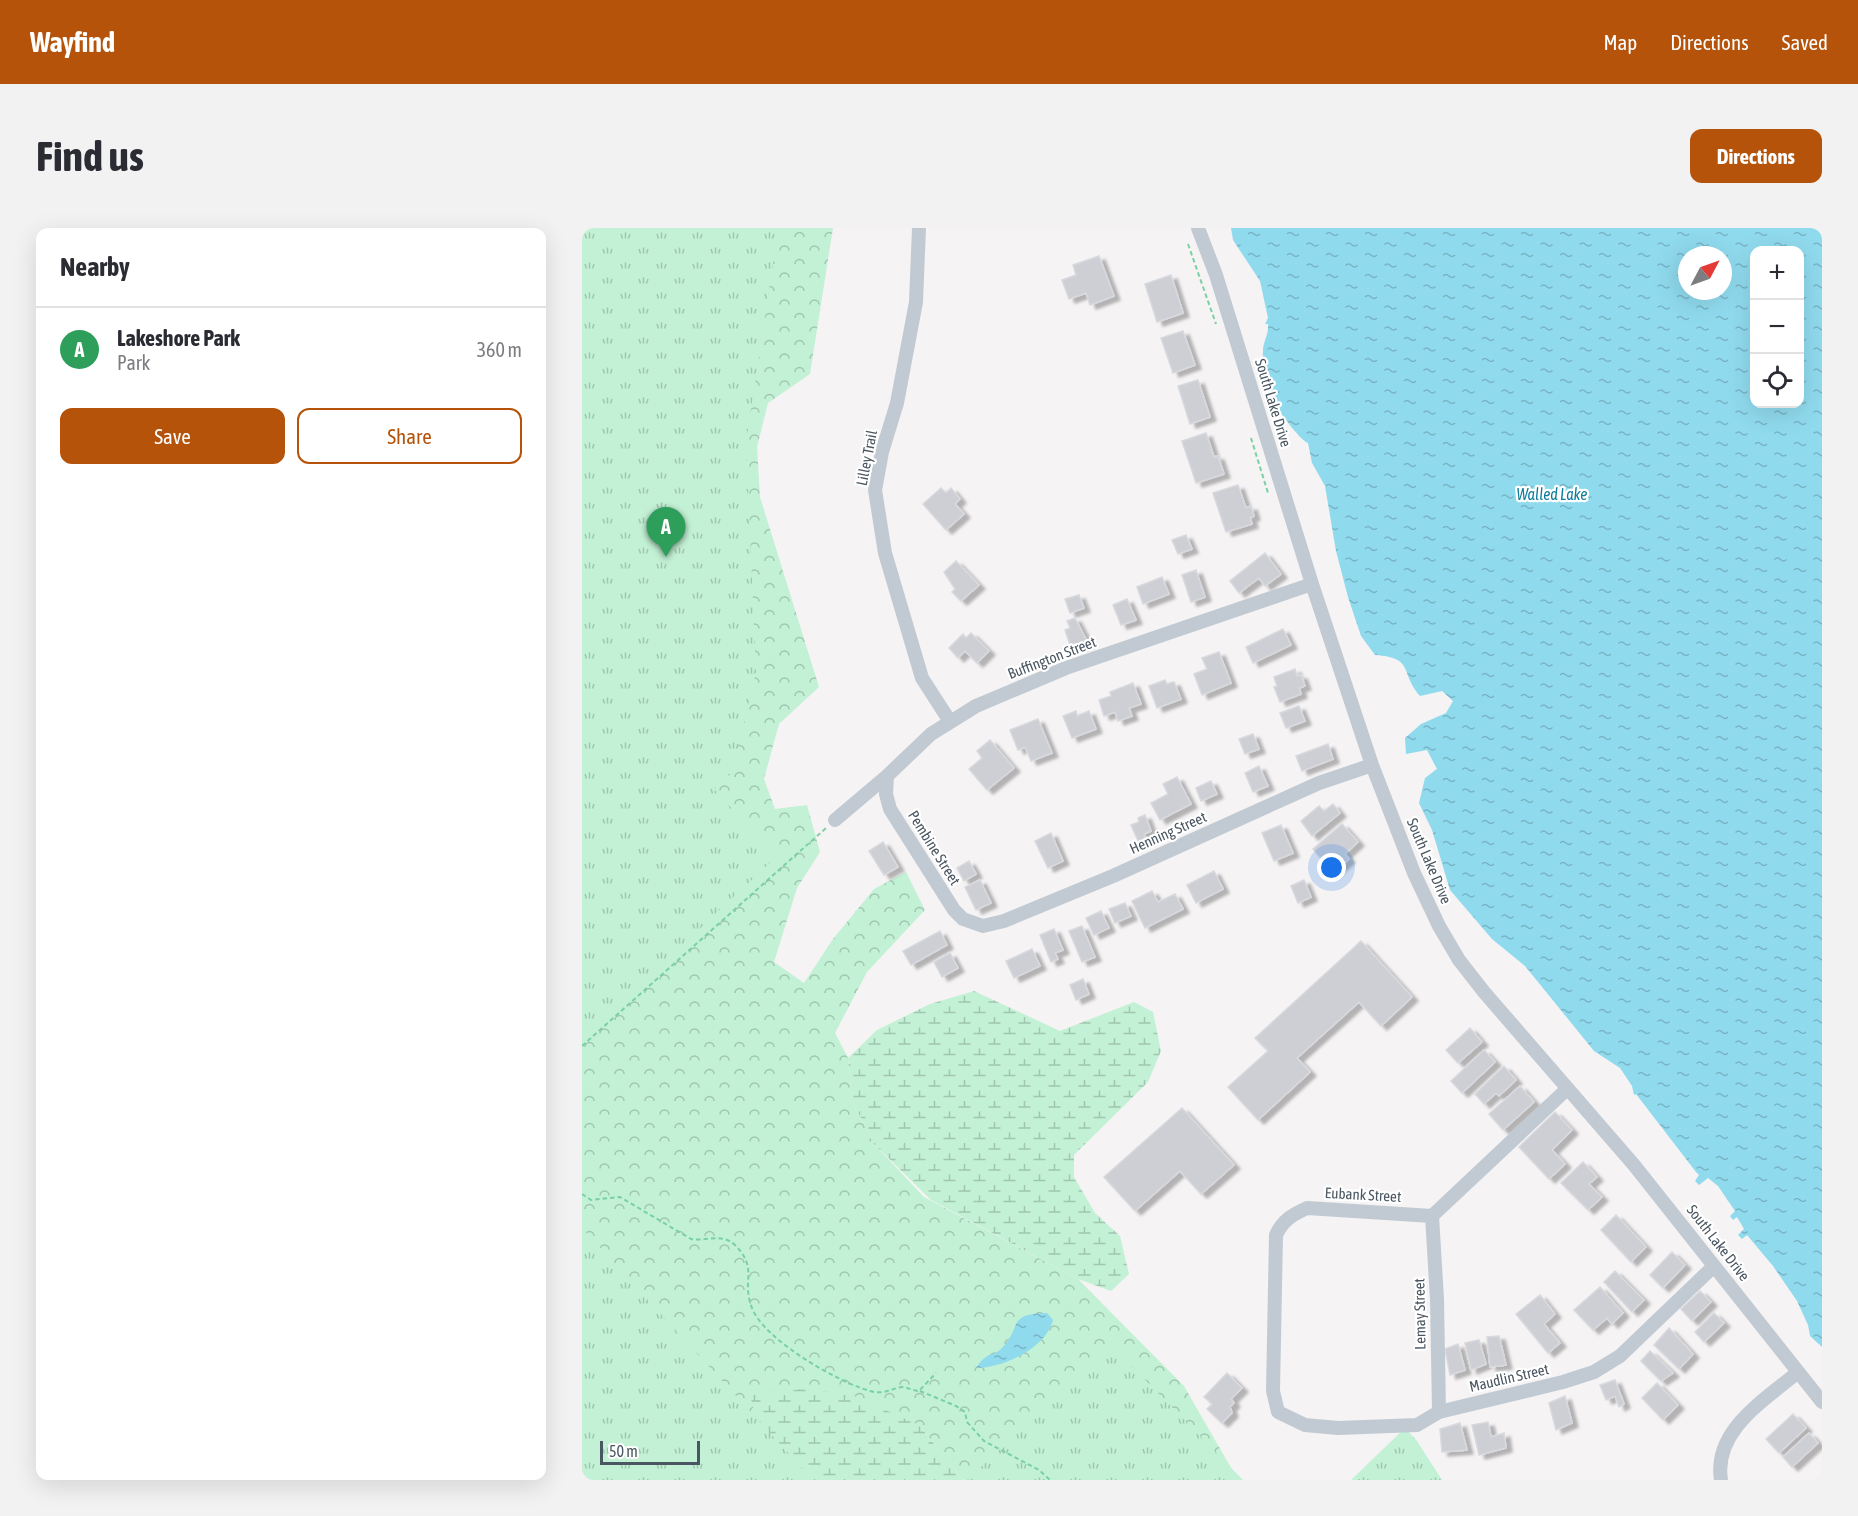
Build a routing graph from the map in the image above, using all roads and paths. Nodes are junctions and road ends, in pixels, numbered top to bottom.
1 (919, 228) edge
2 (1198, 228) edge
3 (1312, 584) junction
4 (949, 720) junction
5 (1372, 765) junction
6 (887, 776) junction
7 (835, 820) joint
8 (976, 924) joint
9 (582, 1046) edge
10 (1567, 1089) junction
11 (582, 1194) edge
12 (1432, 1216) junction
13 (1714, 1266) junction
14 (1798, 1372) junction
15 (936, 1373) dead end
16 (919, 1391) junction
17 (1822, 1402) edge
18 (1278, 1412) joint
19 (1439, 1412) junction
20 (1050, 1480) edge
21 (1721, 1480) edge

1 - 4 street, Lilley Trail
2 - 3 street, South Lake Drive
3 - 4 street, Buffington Street
3 - 5 street, South Lake Drive
4 - 6 street, Buffington Street
5 - 8 street, Henning Street
5 - 10 street, South Lake Drive
6 - 7 street, Buffington Street
6 - 8 street, Pembine Street
7 - 9 path
10 - 12 street
10 - 13 street, South Lake Drive
11 - 16 path
12 - 18 street, Eubank Street
12 - 19 street, Lemay Street
13 - 14 street, South Lake Drive
13 - 19 street, Maudlin Street
14 - 17 street, South Lake Drive
14 - 21 street
15 - 16 path
16 - 20 path
18 - 19 street, Maudlin Street

